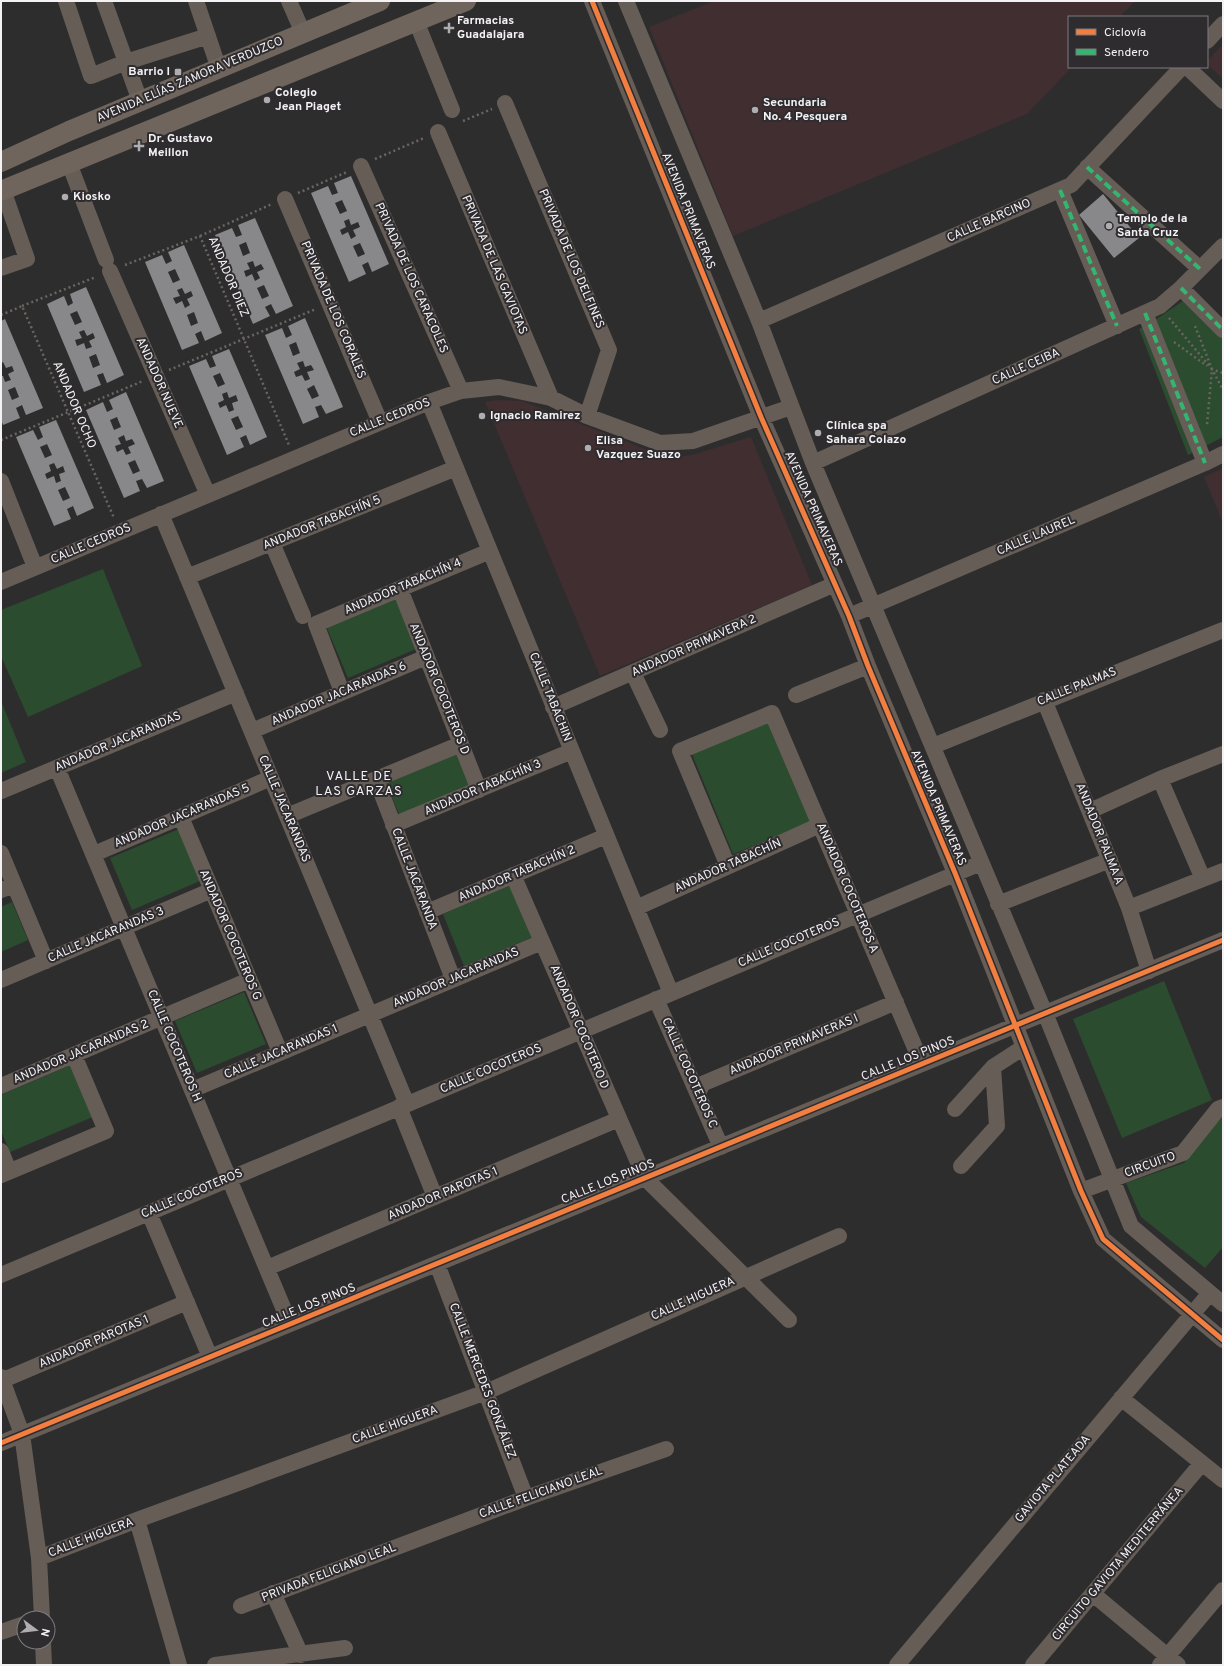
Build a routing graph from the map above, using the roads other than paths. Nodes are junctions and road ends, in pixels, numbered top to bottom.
1 (66, 1) edge
2 (104, 1) edge
3 (196, 1) edge
4 (289, 1) edge
5 (380, 1) edge
6 (466, 1) edge
7 (592, 1) edge
8 (626, 1) edge
9 (416, 21) junction
10 (1223, 24) edge
11 (303, 34) junction
12 (208, 36) junction
13 (1208, 40) edge
14 (126, 62) junction
15 (1181, 68) edge
16 (1188, 68) edge
17 (219, 69) junction
18 (140, 101) junction
19 (1223, 101) edge
20 (505, 103) dead end
21 (452, 110) dead end
22 (69, 131) junction
23 (438, 132) dead end
24 (1, 162) edge
25 (69, 163) junction
26 (361, 166) dead end
27 (1087, 167) junction
28 (2, 186) edge
29 (1060, 190) junction
30 (285, 199) dead end
31 (1223, 246) edge
32 (1, 268) edge
33 (1200, 269) junction
34 (1181, 288) junction
35 (1147, 319) junction
36 (759, 321) junction
37 (1117, 326) junction
38 (1223, 330) edge
39 (461, 391) junction
40 (551, 398) junction
41 (429, 402) junction
42 (791, 407) junction
43 (587, 416) junction
44 (761, 417) junction
45 (380, 422) junction
46 (1223, 454) edge
47 (813, 463) junction
48 (1204, 464) junction
49 (456, 468) junction
50 (1, 481) edge
51 (208, 495) junction
52 (161, 514) junction
53 (272, 543) junction
54 (490, 551) junction
55 (35, 567) junction
56 (188, 578) junction
57 (1, 582) edge
58 (835, 584) junction
59 (400, 589) junction
60 (874, 605) junction
61 (849, 616) junction
62 (310, 620) junction
63 (1223, 630) edge
64 (426, 657) junction
65 (868, 666) junction
66 (633, 672) junction
67 (342, 692) junction
68 (236, 693) junction
69 (796, 695) dead end
70 (1044, 700) junction
71 (554, 707) junction
72 (660, 730) dead end
73 (252, 731) junction
74 (461, 744) junction
75 (932, 746) junction
76 (572, 751) junction
77 (1223, 754) edge
78 (57, 768) junction
79 (271, 778) junction
80 (376, 779) junction
81 (1160, 779) junction
82 (479, 790) junction
83 (1, 791) edge
84 (1090, 811) junction
85 (287, 816) junction
86 (181, 817) junction
87 (394, 825) junction
88 (820, 825) junction
89 (606, 836) junction
90 (1, 853) edge
91 (94, 854) junction
92 (1110, 860) junction
93 (980, 862) junction
94 (728, 866) junction
95 (1223, 871) edge
96 (955, 873) junction
97 (514, 875) junction
98 (1202, 879) junction
99 (8, 888) edge
100 (212, 890) junction
101 (998, 904) junction
102 (636, 908) junction
103 (1129, 908) junction
104 (427, 912) junction
105 (858, 914) junction
106 (124, 928) junction
107 (1223, 940) edge
108 (542, 942) junction
109 (46, 961) junction
110 (1149, 970) junction
111 (453, 979) junction
112 (1, 980) edge
113 (249, 980) junction
114 (663, 996) junction
115 (896, 1002) junction
116 (1045, 1013) junction
117 (369, 1014) junction
118 (162, 1018) junction
119 (1015, 1025) junction
120 (581, 1031) junction
121 (1024, 1047) junction
122 (280, 1052) junction
123 (74, 1055) junction
124 (922, 1064) junction
125 (993, 1067) junction
126 (1, 1086) edge
127 (192, 1090) junction
128 (698, 1094) junction
129 (403, 1106) junction
130 (1223, 1107) edge
131 (955, 1108) dead end
132 (619, 1119) junction
133 (721, 1146) junction
134 (1, 1151) edge
135 (961, 1166) dead end
136 (5, 1173) edge
137 (645, 1178) junction
138 (229, 1179) junction
139 (1112, 1180) junction
140 (1081, 1191) junction
141 (435, 1197) junction
142 (149, 1213) junction
143 (839, 1236) dead end
144 (437, 1264) junction
145 (267, 1268) junction
146 (1, 1275) edge
147 (744, 1277) junction
148 (1210, 1293) junction
149 (187, 1302) junction
150 (1223, 1304) edge
151 (1193, 1314) junction
152 (789, 1320) dead end
153 (290, 1324) junction
154 (1223, 1340) edge
155 (210, 1357) junction
156 (1, 1380) edge
157 (486, 1392) junction
158 (1121, 1398) junction
159 (22, 1434) junction
160 (1, 1443) edge
161 (666, 1449) dead end
162 (1202, 1463) junction
163 (1223, 1480) edge
164 (526, 1498) junction
165 (137, 1520) junction
166 (417, 1539) joint
167 (39, 1558) junction
168 (1223, 1590) edge
169 (274, 1593) junction
170 (1093, 1594) junction
171 (241, 1606) dead end
172 (41, 1610) edge
173 (16, 1627) edge
174 (1, 1632) edge
175 (345, 1648) dead end
176 (43, 1650) edge
177 (301, 1655) junction
178 (1169, 1662) edge
179 (44, 1665) edge
180 (179, 1665) edge
181 (214, 1665) edge
182 (897, 1665) edge
183 (1033, 1665) edge

1 - 14 street
2 - 14 street
3 - 12 street
4 - 11 street
5 - 11 main road, AVENIDA ELÍAS ZAMORA VERDUZCO
6 - 9 main road
7 - 44 street, AVENIDA PRIMAVERAS
8 - 36 street, AVENIDA PRIMAVERAS
9 - 21 street
9 - 25 main road
10 - 13 street
11 - 17 main road, AVENIDA ELÍAS ZAMORA VERDUZCO
12 - 14 street
12 - 17 street
14 - 18 street
15 - 27 street, CALLE BARCINO
16 - 19 street
17 - 18 main road, AVENIDA ELÍAS ZAMORA VERDUZCO
18 - 22 main road, AVENIDA ELÍAS ZAMORA VERDUZCO
20 - 43 street, PRIVADA DE LOS DELFINES
22 - 24 main road, AVENIDA ELÍAS ZAMORA VERDUZCO
22 - 28 main road
23 - 40 street, PRIVADA DE LAS GAVIOTAS
25 - 28 main road
25 - 51 street, ANDADOR NUEVE
26 - 39 street, PRIVADA DE LOS CARACOLES
27 - 29 street, CALLE BARCINO
27 - 33 street
28 - 32 street
29 - 36 street, CALLE BARCINO
29 - 37 street
30 - 45 street, PRIVADA DE LOS CORALES
31 - 33 street, CALLE CEIBA
33 - 34 street, CALLE CEIBA
34 - 35 street, CALLE CEIBA
34 - 38 street
35 - 37 street, CALLE CEIBA
35 - 48 street
36 - 42 street, AVENIDA PRIMAVERAS
37 - 47 street, CALLE CEIBA
39 - 40 street, CALLE CEDROS
39 - 41 street, CALLE CEDROS
40 - 43 street, CALLE CEDROS
41 - 45 street, CALLE CEDROS
41 - 49 street, CALLE TABACHIN
42 - 44 street, CALLE CEDROS
42 - 47 street, AVENIDA PRIMAVERAS
43 - 44 street, CALLE CEDROS
44 - 58 street, AVENIDA PRIMAVERAS
45 - 51 street, CALLE CEDROS
46 - 48 street, CALLE LAUREL
47 - 60 street, AVENIDA PRIMAVERAS
48 - 60 street, CALLE LAUREL
49 - 53 street, ANDADOR TABACHÍN 5
49 - 54 street, CALLE TABACHIN
50 - 55 street
51 - 52 street, CALLE CEDROS
52 - 55 street, CALLE CEDROS
52 - 56 street, CALLE JACARANDAS
53 - 56 street, ANDADOR TABACHÍN 5
53 - 62 street
54 - 59 street, ANDADOR TABACHÍN 4
54 - 71 street, CALLE TABACHIN
55 - 57 street, CALLE CEDROS
56 - 68 street, CALLE JACARANDAS
58 - 61 street, AVENIDA PRIMAVERAS
58 - 66 street, ANDADOR PRIMAVERA 2
59 - 62 street, ANDADOR TABACHÍN 4
59 - 64 street, ANDADOR COCOTEROS D
60 - 61 street, CALLE LAUREL
60 - 75 street, AVENIDA PRIMAVERAS
61 - 65 street, AVENIDA PRIMAVERAS
62 - 67 street
63 - 70 street, CALLE PALMAS
64 - 67 street, ANDADOR JACARANDAS 6
64 - 74 street, ANDADOR COCOTEROS D
65 - 69 street
65 - 96 street, AVENIDA PRIMAVERAS
66 - 71 street, ANDADOR PRIMAVERA 2
66 - 72 street
67 - 73 street, ANDADOR JACARANDAS 6
68 - 73 street, CALLE JACARANDAS
68 - 78 street, ANDADOR JACARANDAS
70 - 75 street, CALLE PALMAS
70 - 84 street, ANDADOR PALMA A
71 - 76 street, CALLE TABACHIN
73 - 79 street, CALLE JACARANDAS
74 - 80 street
74 - 82 street, ANDADOR COCOTEROS D
75 - 93 street, AVENIDA PRIMAVERAS
76 - 82 street, ANDADOR TABACHÍN 3
76 - 89 street, CALLE TABACHIN
77 - 81 street
78 - 83 street, ANDADOR JACARANDAS
78 - 91 street, CALLE COCOTEROS H
79 - 85 street, CALLE JACARANDAS
79 - 86 street, ANDADOR JACARANDAS 5
80 - 85 street
80 - 87 street, CALLE JACARANDA
81 - 84 street
81 - 98 street
82 - 87 street, ANDADOR TABACHÍN 3
84 - 92 street, ANDADOR PALMA A
85 - 117 street, CALLE JACARANDAS
86 - 91 street, ANDADOR JACARANDAS 5
86 - 100 street, ANDADOR COCOTEROS G
87 - 104 street, CALLE JACARANDA
88 - 94 street, ANDADOR TABACHÍN
88 - 94 street, ANDADOR COCOTEROS A
88 - 105 street, ANDADOR COCOTEROS A
89 - 97 street, ANDADOR TABACHÍN 2
89 - 102 street, CALLE TABACHIN
90 - 99 street
91 - 106 street, CALLE COCOTEROS H
92 - 101 street
92 - 103 street, ANDADOR PALMA A
93 - 96 street, CALLE COCOTEROS
93 - 101 street, AVENIDA PRIMAVERAS
94 - 102 street, ANDADOR TABACHÍN
95 - 98 street
96 - 105 street, CALLE COCOTEROS
96 - 119 street, AVENIDA PRIMAVERAS
97 - 104 street, ANDADOR TABACHÍN 2
97 - 108 street, ANDADOR COCOTERO D
98 - 103 street
99 - 109 street
100 - 106 street, CALLE JACARANDAS 3
100 - 113 street, ANDADOR COCOTEROS G
101 - 116 street, AVENIDA PRIMAVERAS
102 - 114 street, CALLE TABACHIN
103 - 110 street, ANDADOR PALMA A
104 - 111 street, CALLE JACARANDA
105 - 114 street, CALLE COCOTEROS
105 - 115 street, ANDADOR COCOTEROS A
106 - 109 street, CALLE JACARANDAS 3
106 - 118 street, CALLE COCOTEROS H
107 - 110 street, CALLE LOS PINOS
108 - 111 street, ANDADOR JACARANDAS
108 - 120 street, ANDADOR COCOTERO D
109 - 112 street, CALLE JACARANDAS 3
110 - 116 street, CALLE LOS PINOS
111 - 117 street, ANDADOR JACARANDAS
113 - 118 street, ANDADOR JACARANDAS 2
113 - 122 street, ANDADOR COCOTEROS G
114 - 120 street, CALLE COCOTEROS
114 - 128 street, CALLE COCOTEROS C
115 - 124 street, ANDADOR COCOTEROS A
115 - 128 street, ANDADOR PRIMAVERAS I
116 - 119 street, CALLE LOS PINOS
116 - 139 street, AVENIDA PRIMAVERAS
117 - 122 street, CALLE JACARANDAS 1
117 - 129 street, CALLE JACARANDAS
118 - 123 street, ANDADOR JACARANDAS 2
118 - 127 street, CALLE COCOTEROS H
119 - 121 street, AVENIDA PRIMAVERAS
119 - 124 street, CALLE LOS PINOS
120 - 129 street, CALLE COCOTEROS
120 - 132 street, ANDADOR COCOTERO D
121 - 125 street
121 - 140 street, AVENIDA PRIMAVERAS
122 - 127 street, CALLE JACARANDAS 1
123 - 126 street, ANDADOR JACARANDAS 2
123 - 136 street
124 - 133 street, CALLE LOS PINOS
125 - 131 street
125 - 135 street
127 - 138 street, CALLE COCOTEROS H
128 - 133 street, CALLE COCOTEROS C
129 - 138 street, CALLE COCOTEROS
129 - 141 street, CALLE JACARANDAS
130 - 139 street, CIRCUITO
132 - 137 street, ANDADOR COCOTERO D
132 - 141 street, ANDADOR PAROTAS 1
133 - 137 street, CALLE LOS PINOS
134 - 136 street
137 - 144 street, CALLE LOS PINOS
137 - 147 street
138 - 142 street, CALLE COCOTEROS
138 - 145 street, CALLE COCOTEROS H
139 - 140 street, CIRCUITO
139 - 148 street, AVENIDA PRIMAVERAS
140 - 151 street, AVENIDA PRIMAVERAS
141 - 145 street, ANDADOR PAROTAS 1
142 - 146 street, CALLE COCOTEROS
142 - 149 street
143 - 147 street, CALLE HIGUERA
144 - 153 street, CALLE LOS PINOS
144 - 157 street, CALLE MERCEDES GONZÁLEZ
145 - 153 street, CALLE COCOTEROS H
147 - 152 street
147 - 157 street, CALLE HIGUERA
148 - 150 street, AVENIDA PRIMAVERAS
148 - 151 street, GAVIOTA PLATEADA
149 - 155 street
149 - 156 street, ANDADOR PAROTAS 1
151 - 154 street, AVENIDA PRIMAVERAS
151 - 158 street, GAVIOTA PLATEADA
153 - 155 street, CALLE LOS PINOS
155 - 159 street, CALLE LOS PINOS
156 - 159 street
157 - 164 street, CALLE MERCEDES GONZÁLEZ
157 - 165 street, CALLE HIGUERA
158 - 162 street
158 - 182 street, GAVIOTA PLATEADA
159 - 160 street, CALLE LOS PINOS
159 - 167 street
161 - 164 street, CALLE FELICIANO LEAL
162 - 163 street
162 - 170 street, CIRCUITO GAVIOTA MEDITERRÁNEA
164 - 166 street, CALLE FELICIANO LEAL
165 - 167 street, CALLE HIGUERA
165 - 180 street
166 - 169 street, PRIVADA FELICIANO LEAL
167 - 172 street
168 - 178 street
169 - 171 street, PRIVADA FELICIANO LEAL
169 - 177 street
170 - 178 street
170 - 183 street, CIRCUITO GAVIOTA MEDITERRÁNEA
173 - 174 street
175 - 177 street
176 - 179 street
177 - 181 street

